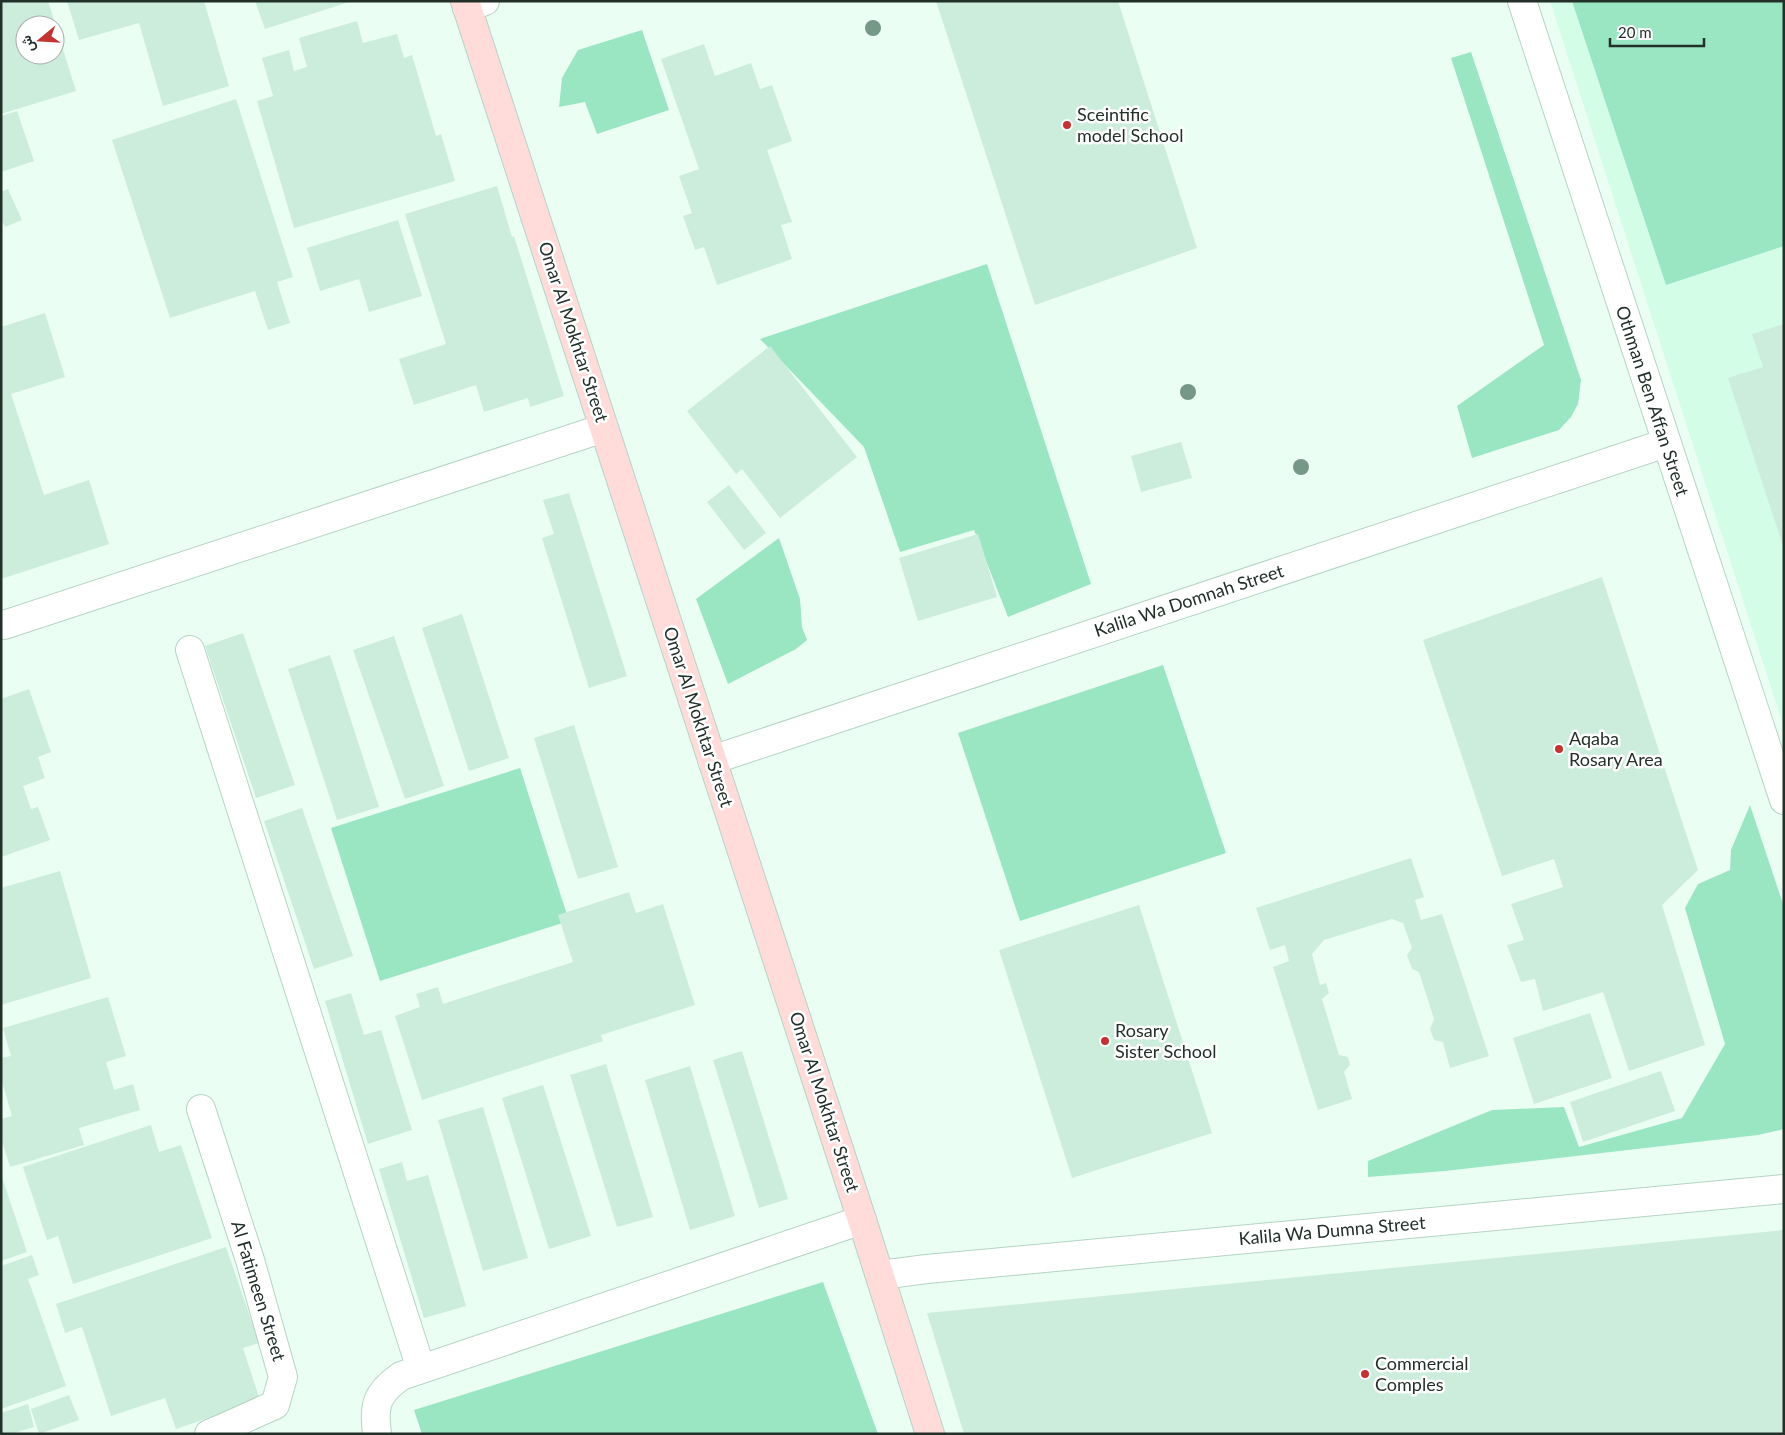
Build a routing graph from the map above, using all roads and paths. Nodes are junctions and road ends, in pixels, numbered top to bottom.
1 (1522, 1) edge
2 (472, 3) edge
3 (604, 428) junction
4 (1666, 443) junction
5 (4, 625) dead end
6 (190, 650) dead end
7 (712, 760) junction
8 (1784, 800) edge
9 (201, 1109) dead end
10 (1784, 1189) edge
11 (862, 1220) junction
12 (880, 1275) junction
13 (421, 1368) junction
14 (209, 1434) edge
15 (377, 1434) edge
16 (930, 1434) edge

1 - 4 street, Othman Ben Affan Street
2 - 3 street, Omar Al Mokhtar Street
3 - 5 street
3 - 7 street, Omar Al Mokhtar Street
4 - 7 street, Kalila Wa Domnah Street
4 - 8 street, Othman Ben Affan Street
6 - 13 street
7 - 11 street, Omar Al Mokhtar Street
9 - 14 street, Al Fatimeen Street
10 - 12 street, Kalila Wa Dumna Street
11 - 12 street, Omar Al Mokhtar Street
11 - 13 street
12 - 16 street, Omar Al Mokhtar Street
13 - 15 street

